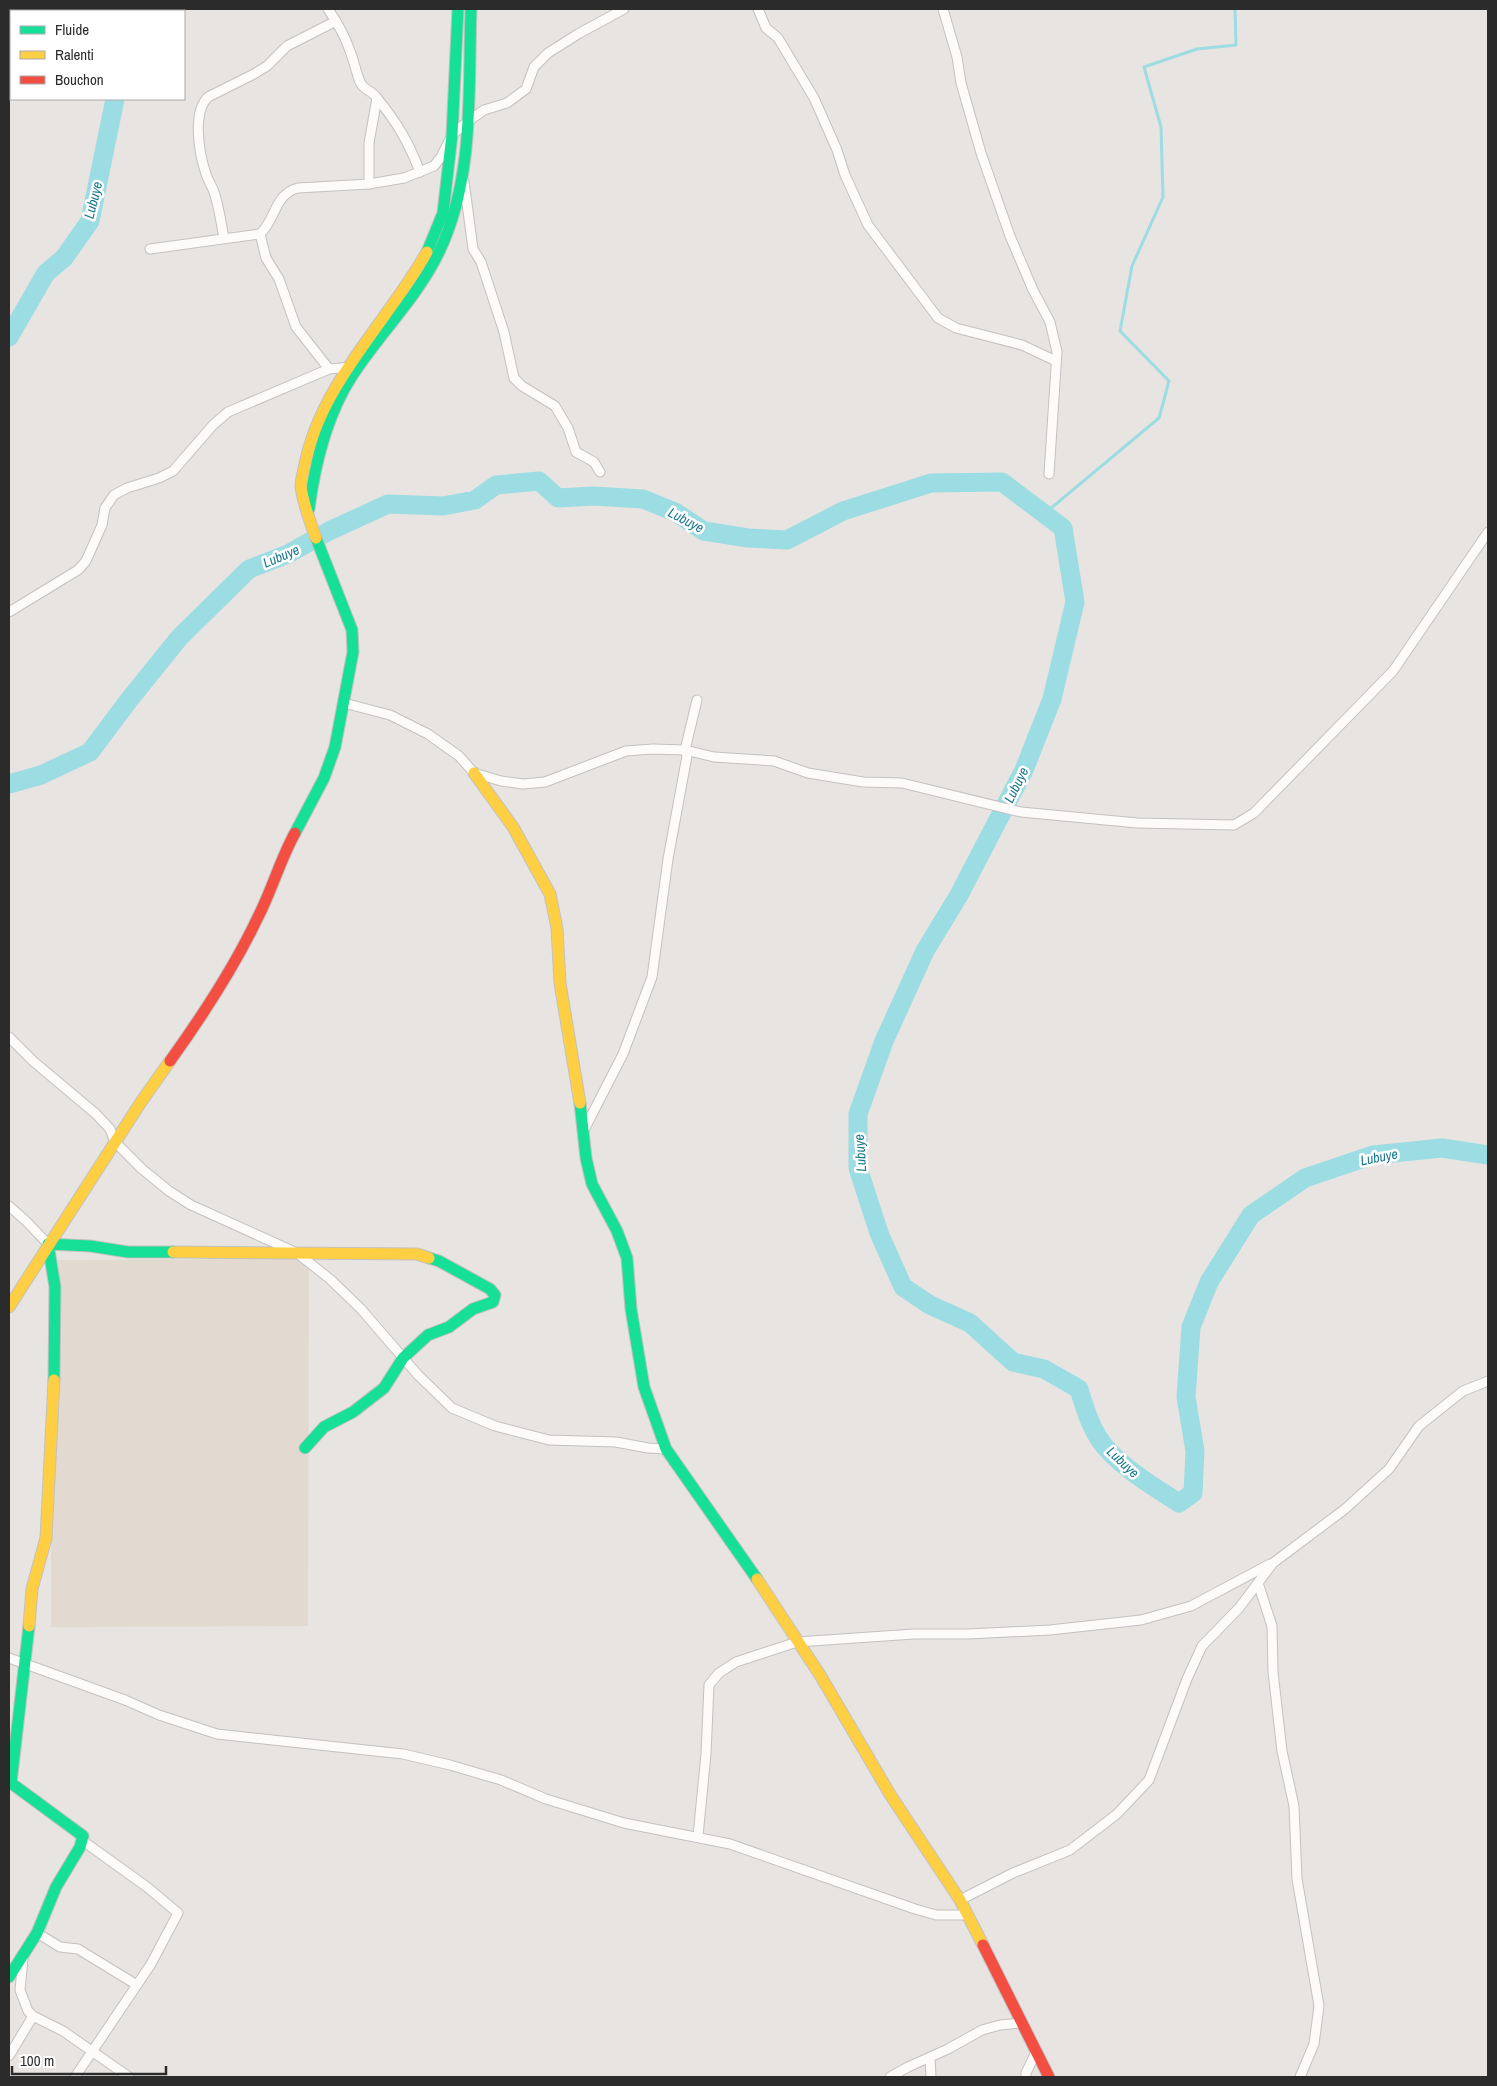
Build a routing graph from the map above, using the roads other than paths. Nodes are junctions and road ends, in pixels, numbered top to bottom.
1 (328, 9) edge
2 (458, 9) edge
3 (471, 9) edge
4 (624, 9) edge
5 (758, 9) edge
6 (943, 9) edge
7 (336, 20) junction
8 (377, 98) junction
9 (467, 122) junction
10 (452, 135) junction
11 (463, 170) junction
12 (420, 172) junction
13 (369, 184) junction
14 (260, 234) junction
15 (224, 238) junction
16 (150, 249) dead end
17 (1056, 361) junction
18 (354, 367) junction
19 (329, 369) junction
20 (600, 472) dead end
21 (1049, 474) dead end
22 (1488, 532) edge
23 (9, 612) edge
24 (697, 700) dead end
25 (344, 703) junction
26 (685, 750) junction
27 (474, 773) junction
28 (9, 1036) edge
29 (584, 1130) junction
30 (115, 1142) junction
31 (9, 1206) edge
32 (48, 1244) junction
33 (297, 1253) junction
34 (9, 1307) edge
35 (403, 1358) junction
36 (1488, 1381) edge
37 (305, 1448) dead end
38 (666, 1449) junction
39 (1273, 1563) junction
40 (1258, 1582) junction
41 (797, 1642) junction
42 (9, 1658) edge
43 (26, 1664) junction
44 (9, 1784) edge
45 (698, 1836) junction
46 (83, 1841) junction
47 (960, 1900) junction
48 (968, 1915) junction
49 (37, 1933) junction
50 (25, 1950) junction
51 (9, 1977) edge
52 (137, 1985) junction
53 (33, 2016) junction
54 (1020, 2023) junction
55 (91, 2052) junction
56 (1036, 2052) junction
57 (9, 2056) edge
58 (930, 2057) junction
59 (75, 2077) edge
60 (129, 2077) edge
61 (890, 2077) edge
62 (932, 2077) edge
63 (1026, 2077) edge
64 (1049, 2077) edge
65 (1300, 2077) edge

1 - 7 street
2 - 10 street
3 - 9 street
4 - 9 street
5 - 17 street
6 - 17 street
7 - 8 street
7 - 15 street
8 - 12 street
8 - 13 street
9 - 10 street
9 - 11 street
10 - 12 street
10 - 18 street
11 - 18 street
11 - 20 street
12 - 13 street
13 - 14 street
14 - 15 street
14 - 19 street
15 - 16 street
17 - 21 street
18 - 19 street
18 - 25 street
19 - 23 street
22 - 26 street
24 - 26 street
25 - 27 street
25 - 30 street
26 - 27 street
26 - 29 street
27 - 29 street
28 - 30 street
29 - 38 street
30 - 32 street
30 - 33 street
31 - 32 street
32 - 33 street
32 - 34 street
32 - 43 street
33 - 35 street
33 - 35 street
35 - 37 street
35 - 38 street
36 - 39 street
38 - 41 street
39 - 40 street
39 - 41 street
40 - 47 street
40 - 65 street
41 - 45 street
41 - 47 street
42 - 43 street
43 - 44 street
43 - 45 street
44 - 46 street
45 - 48 street
46 - 49 street
46 - 52 street
47 - 48 street
48 - 54 street
49 - 50 street
49 - 52 street
50 - 51 street
50 - 53 street
52 - 55 street
53 - 55 street
53 - 57 street
54 - 56 street
54 - 58 street
55 - 59 street
55 - 60 street
56 - 63 street
56 - 64 street
58 - 61 street
58 - 62 street

